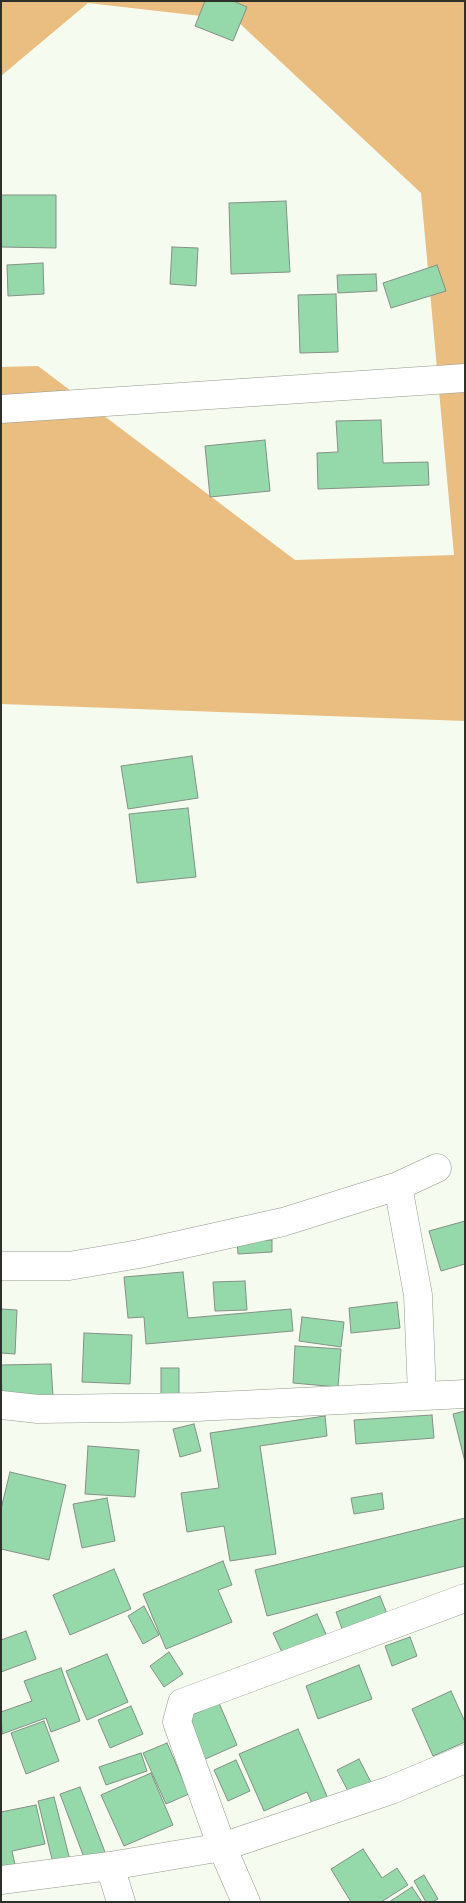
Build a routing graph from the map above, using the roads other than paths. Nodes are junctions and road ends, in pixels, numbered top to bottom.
1 (465, 378) edge
2 (1, 409) edge
3 (437, 1168) dead end
4 (398, 1186) junction
5 (1, 1266) edge
6 (465, 1394) edge
7 (422, 1395) junction
8 (1, 1405) edge
9 (465, 1598) edge
10 (465, 1759) edge
11 (222, 1848) junction
12 (110, 1866) junction
13 (1, 1880) edge
14 (121, 1902) edge
15 (246, 1902) edge

1 - 2 street
3 - 4 street
4 - 5 street
4 - 7 street
6 - 7 street
7 - 8 street
9 - 11 street
10 - 11 street
11 - 12 street
11 - 15 street
12 - 13 street
12 - 14 street

